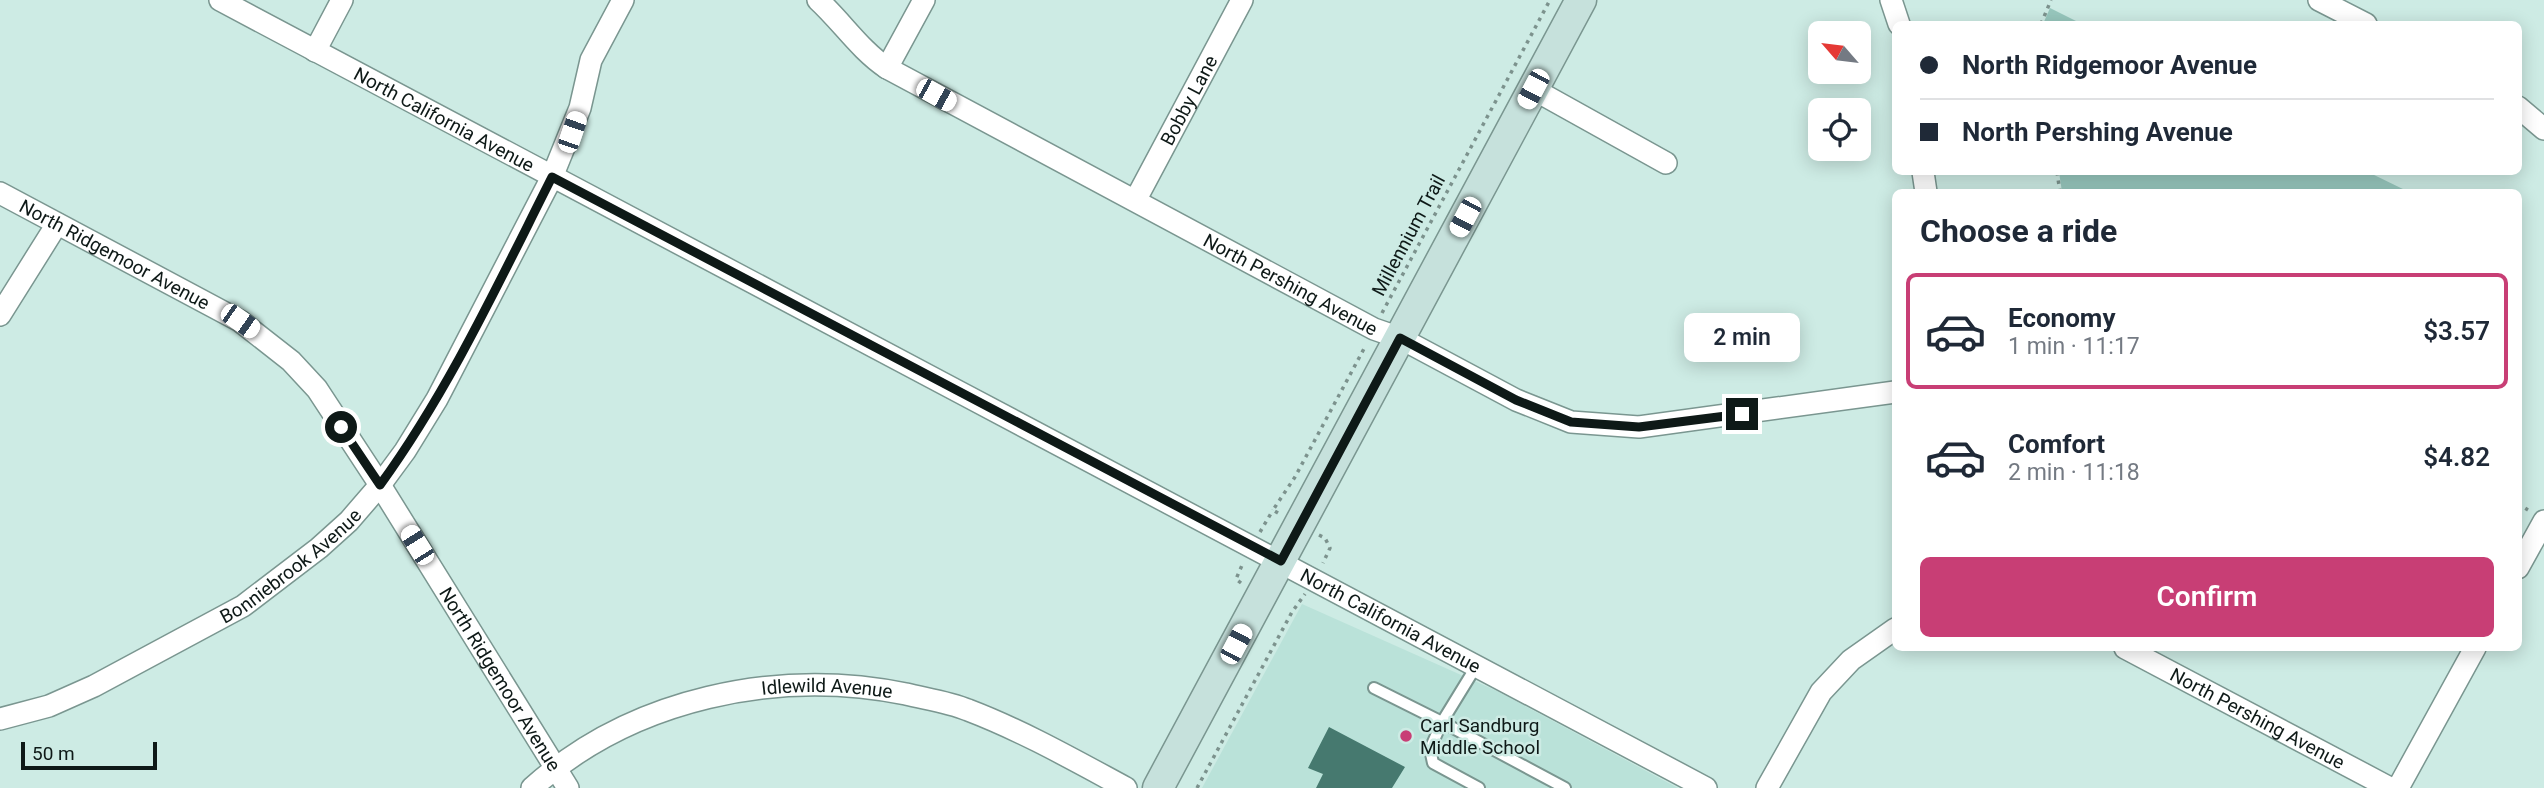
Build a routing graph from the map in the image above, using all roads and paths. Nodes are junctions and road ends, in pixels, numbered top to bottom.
1 (220, 0) edge
2 (342, 0) edge
3 (624, 0) edge
4 (818, 0) edge
5 (924, 0) edge
6 (1242, 0) edge
7 (1550, 0) edge
8 (1581, 0) edge
9 (1891, 0) edge
10 (2051, 0) edge
11 (2319, 0) edge
12 (1898, 21) edge
13 (2042, 21) edge
14 (2359, 21) edge
15 (315, 51) junction
16 (887, 68) junction
17 (1533, 89) junction
18 (2522, 110) edge
19 (2544, 129) edge
20 (1666, 163) dead end
21 (552, 177) junction
22 (0, 193) edge
23 (1136, 200) junction
24 (57, 224) junction
25 (0, 314) edge
26 (1387, 333) junction
27 (1892, 392) edge
28 (380, 485) junction
29 (1273, 510) junction
30 (1283, 515) dead end
31 (2544, 521) edge
32 (1264, 523) dead end
33 (1325, 538) dead end
34 (1326, 558) dead end
35 (1281, 561) junction
36 (2522, 561) edge
37 (1238, 573) dead end
38 (1240, 583) dead end
39 (1299, 604) dead end
40 (1285, 609) dead end
41 (1293, 612) junction
42 (1892, 631) edge
43 (2131, 651) edge
44 (2473, 651) edge
45 (1476, 665) junction
46 (1374, 688) dead end
47 (0, 719) edge
48 (1442, 722) junction
49 (556, 769) junction
50 (1702, 787) edge
51 (532, 788) edge
52 (568, 788) edge
53 (1126, 788) edge
54 (1158, 788) edge
55 (1197, 788) edge
56 (1479, 788) edge
57 (1565, 788) edge
58 (1767, 788) edge
59 (2390, 788) edge
60 (2398, 788) edge

1 - 15 street, North California Avenue
2 - 15 street
3 - 21 street, Bonniebrook Avenue
4 - 16 street, North Pershing Avenue
5 - 16 street
6 - 23 street, Bobby Lane
7 - 26 path, Millennium Trail
8 - 17 street
9 - 12 street
10 - 13 path
11 - 14 street
15 - 21 street, North California Avenue
16 - 23 street, North Pershing Avenue
17 - 20 street
17 - 26 street
18 - 19 street
21 - 28 street, Bonniebrook Avenue
21 - 35 street, North California Avenue
22 - 24 street, North Ridgemoor Avenue
23 - 26 street, North Pershing Avenue
24 - 25 street
24 - 28 street, North Ridgemoor Avenue
26 - 27 street, North Pershing Avenue
26 - 29 path, Millennium Trail
26 - 35 street
28 - 47 street, Bonniebrook Avenue
28 - 49 street, North Ridgemoor Avenue
29 - 30 path
29 - 32 path, Millennium Trail
31 - 36 street
33 - 34 path
35 - 45 street, North California Avenue
35 - 54 street
37 - 38 path
39 - 41 path
40 - 41 path
41 - 55 path
42 - 58 street
43 - 59 street, North Pershing Avenue
44 - 60 street
45 - 48 lane
45 - 50 street, North California Avenue
46 - 48 lane
48 - 56 lane
48 - 57 lane
49 - 51 street, Idlewild Avenue
49 - 52 street, North Ridgemoor Avenue
49 - 53 street, Idlewild Avenue

